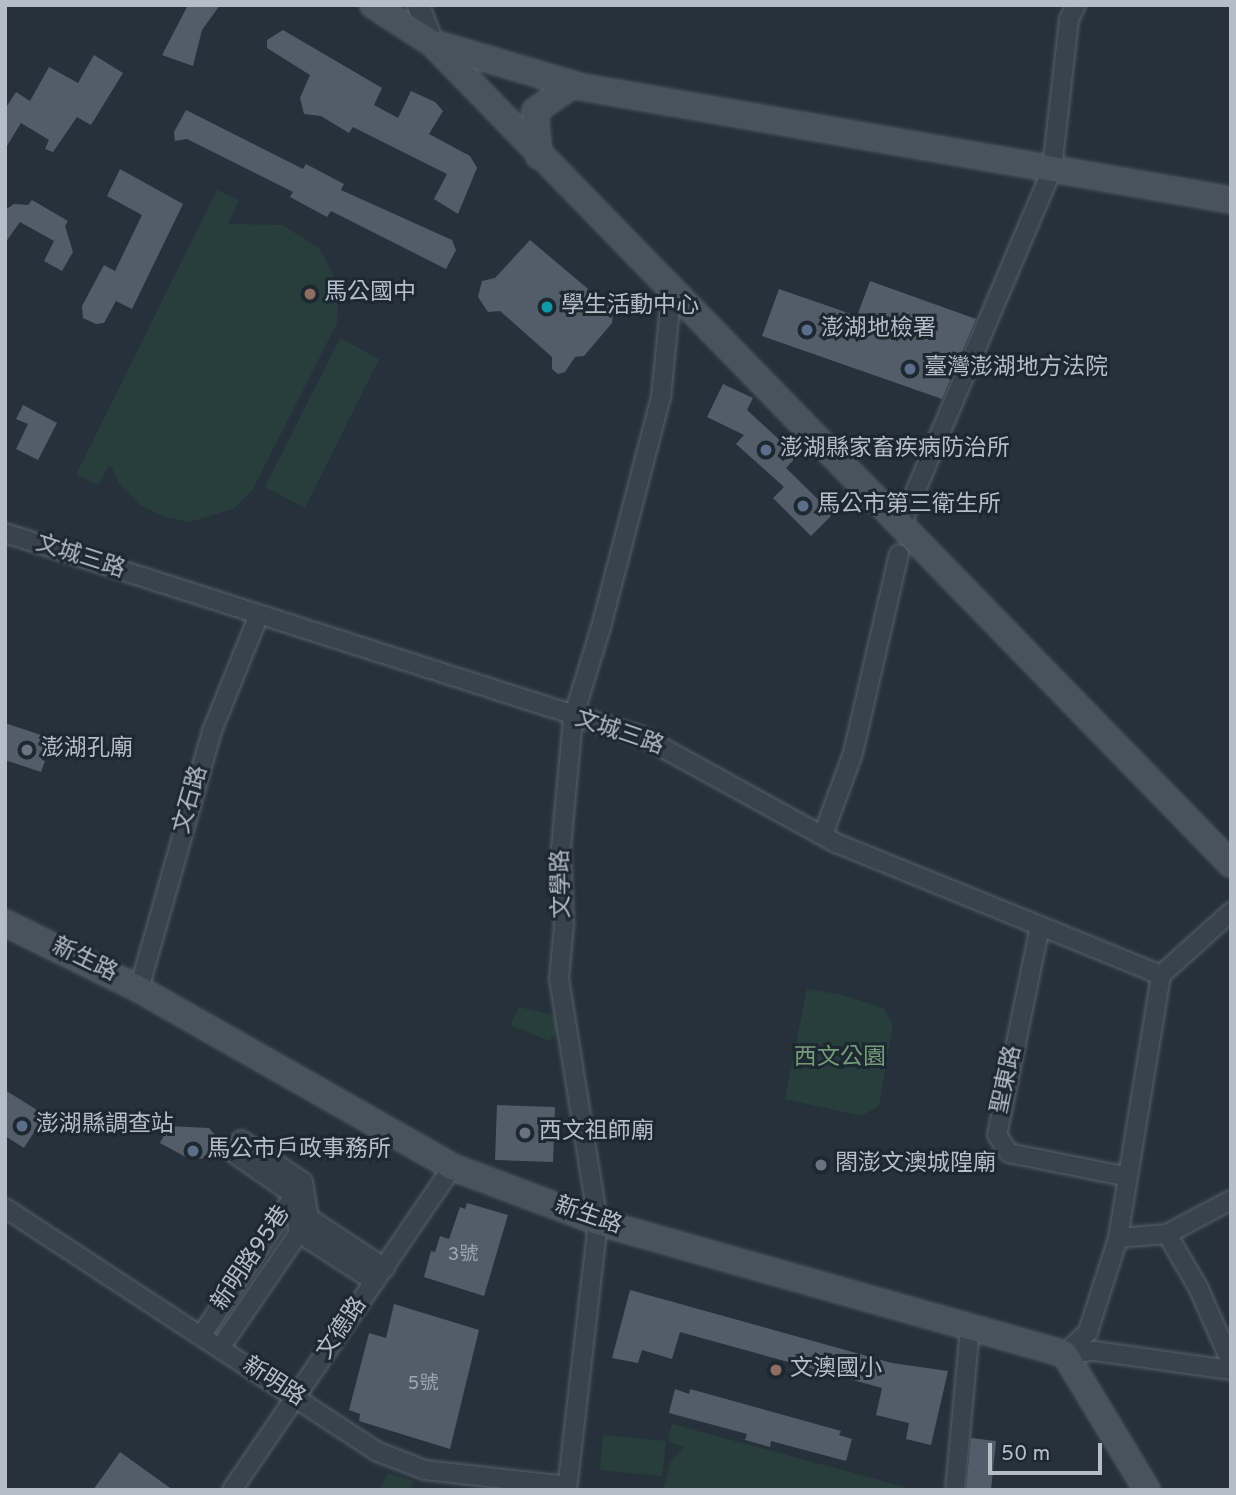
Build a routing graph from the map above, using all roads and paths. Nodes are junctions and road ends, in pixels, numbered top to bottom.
1 (373, 5) edge
2 (418, 5) edge
3 (1076, 5) edge
4 (432, 43) junction
5 (572, 85) junction
6 (538, 156) junction
7 (1052, 169) junction
8 (1231, 200) edge
9 (672, 286) junction
10 (902, 523) junction
11 (5, 533) edge
12 (899, 554) dead end
13 (258, 617) junction
14 (573, 718) junction
15 (822, 835) junction
16 (1231, 864) edge
17 (1231, 912) edge
18 (5, 923) edge
19 (1040, 926) junction
20 (1161, 975) junction
21 (139, 989) junction
22 (236, 1146) dead end
23 (452, 1167) junction
24 (1128, 1177) junction
25 (298, 1188) junction
26 (1231, 1200) edge
27 (5, 1208) edge
28 (309, 1218) junction
29 (598, 1222) junction
30 (299, 1233) junction
31 (1167, 1234) junction
32 (1118, 1238) junction
33 (380, 1275) junction
34 (970, 1328) junction
35 (201, 1336) junction
36 (220, 1348) junction
37 (1065, 1354) junction
38 (1231, 1362) edge
39 (1231, 1370) edge
40 (297, 1398) junction
41 (567, 1488) edge
42 (232, 1490) edge
43 (955, 1490) edge
44 (1147, 1490) edge

1 - 4 main road
2 - 4 street
3 - 7 street
4 - 5 main road
4 - 6 main road
5 - 6 main road
5 - 7 main road
6 - 9 main road
7 - 8 main road
7 - 10 street
9 - 10 main road
9 - 14 street, 文學路
10 - 16 main road
11 - 13 street, 文城三路
12 - 15 street
13 - 14 street, 文城三路
13 - 21 street, 文石路
14 - 15 street, 文城三路
14 - 29 street, 文學路
15 - 19 street, 文城三路
17 - 20 street
18 - 21 main road, 新生路
19 - 20 street, 文城三路
19 - 24 street, 聖東路
20 - 24 street
21 - 23 main road, 新生路
22 - 25 street
23 - 29 main road, 新生路
23 - 33 street, 文德路
24 - 32 street
25 - 28 street
25 - 30 street
25 - 35 street, 新明路95巷
26 - 31 street
27 - 35 street, 新明路
28 - 30 street
28 - 33 street
29 - 34 main road, 新生路
29 - 41 street, 文學路
30 - 33 street
30 - 36 street
31 - 32 street
31 - 38 street
32 - 37 street
33 - 40 street, 文德路
34 - 37 main road, 新生路
34 - 43 street
35 - 36 street, 新明路
36 - 40 street, 新明路
37 - 39 street
37 - 44 main road
40 - 41 street, 新明路
40 - 42 street, 文德路

